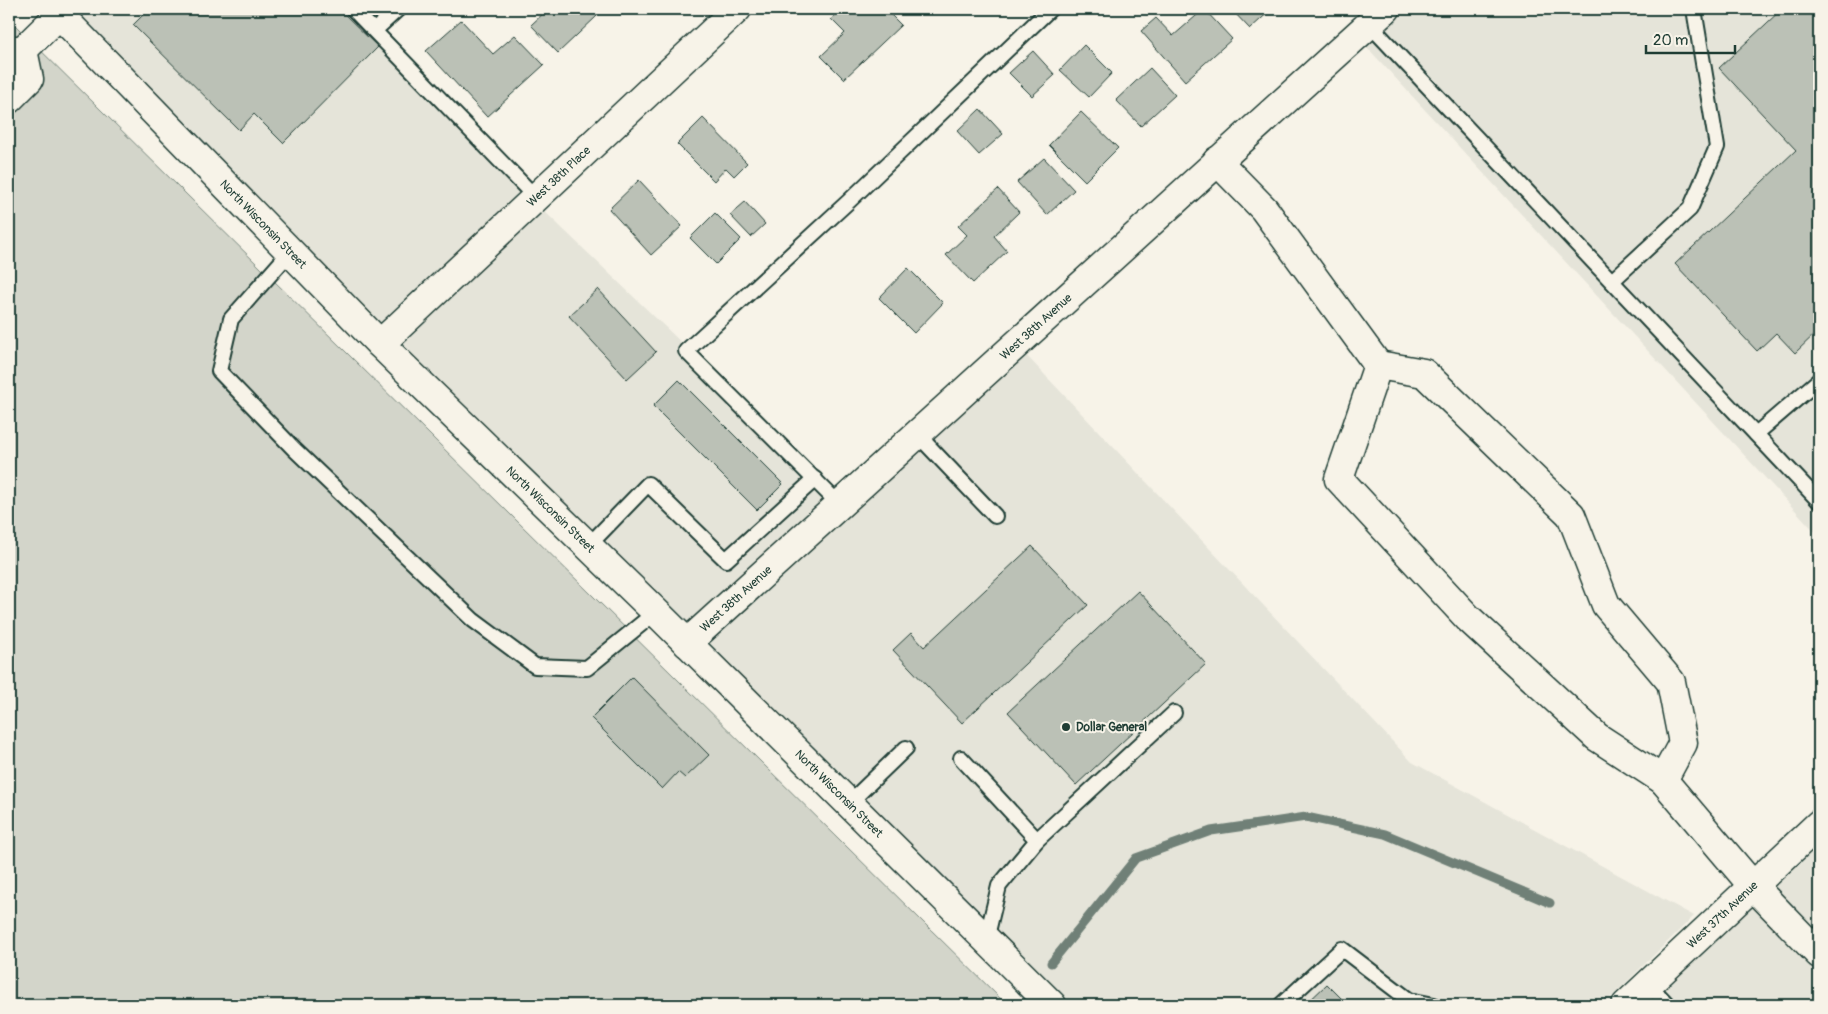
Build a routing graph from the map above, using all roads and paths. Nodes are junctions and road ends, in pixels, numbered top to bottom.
1 (352, 9) edge
2 (398, 9) edge
3 (737, 9) edge
4 (1050, 9) edge
5 (1694, 9) edge
6 (60, 11) edge
7 (1377, 16) edge
8 (375, 30) junction
9 (16, 50) edge
10 (9, 99) edge
11 (1217, 161) junction
12 (536, 198) junction
13 (290, 252) junction
14 (1612, 281) junction
15 (380, 344) junction
16 (1378, 365) junction
17 (1819, 380) edge
18 (917, 434) junction
19 (1756, 434) junction
20 (814, 479) junction
21 (1819, 501) edge
22 (839, 504) junction
23 (996, 516) dead end
24 (588, 546) junction
25 (656, 612) junction
26 (687, 643) junction
27 (1174, 714) dead end
28 (906, 748) dead end
29 (960, 758) dead end
30 (1663, 780) junction
31 (849, 803) junction
32 (1819, 824) edge
33 (1037, 840) junction
34 (1752, 885) junction
35 (986, 940) junction
36 (1819, 954) edge
37 (1648, 984) junction
38 (1052, 1005) edge
39 (1281, 1005) edge
40 (1434, 1005) edge
41 (1626, 1005) edge
42 (1668, 1005) edge

1 - 8 lane
2 - 8 lane
3 - 12 street, West 38th Place
4 - 20 lane
5 - 14 lane
6 - 9 street
6 - 13 street, North Wisconsin Street
7 - 11 street, West 38th Avenue
7 - 14 lane
8 - 12 lane
9 - 10 street
11 - 16 street
11 - 18 street, West 38th Avenue
12 - 15 street, West 38th Place
13 - 15 street, North Wisconsin Street
13 - 25 lane
14 - 19 lane
15 - 24 street, North Wisconsin Street
16 - 30 street
16 - 30 street
17 - 19 lane
18 - 22 street, West 38th Avenue
18 - 23 lane
19 - 21 lane
20 - 22 lane
20 - 24 lane
22 - 26 street, West 38th Avenue
24 - 25 street, North Wisconsin Street
25 - 26 street, North Wisconsin Street
26 - 31 street, North Wisconsin Street
27 - 33 lane
28 - 31 lane
29 - 33 lane
30 - 34 street
31 - 35 street, North Wisconsin Street
32 - 34 street, West 37th Avenue
33 - 35 lane
34 - 36 street
34 - 37 street, West 37th Avenue
35 - 38 street, North Wisconsin Street
37 - 41 street, West 37th Avenue
37 - 42 lane
39 - 40 lane

